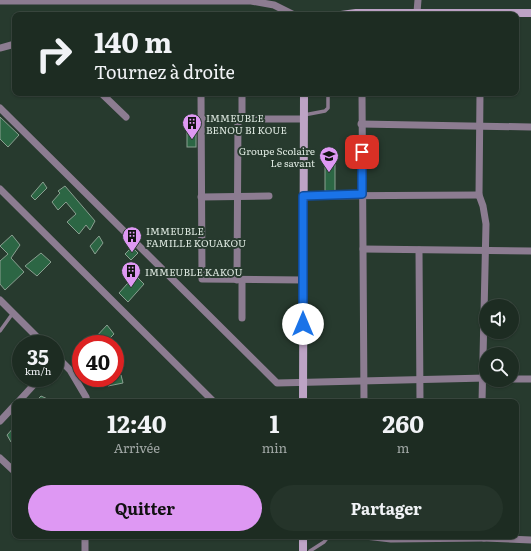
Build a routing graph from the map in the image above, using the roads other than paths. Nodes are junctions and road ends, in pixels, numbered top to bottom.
1 (75, 0) edge
2 (251, 0) edge
3 (418, 0) edge
4 (0, 1) edge
5 (288, 12) edge
6 (417, 12) edge
7 (519, 13) edge
8 (531, 13) edge
9 (12, 45) edge
10 (0, 48) edge
11 (104, 96) edge
12 (201, 96) edge
13 (242, 96) edge
14 (304, 96) edge
15 (328, 96) edge
16 (362, 96) edge
17 (480, 96) edge
18 (0, 108) edge
19 (126, 117) dead end
20 (304, 117) junction
21 (201, 119) junction
22 (240, 119) junction
23 (361, 124) junction
24 (479, 125) junction
25 (531, 127) edge
26 (0, 189) edge
27 (362, 194) junction
28 (478, 195) junction
29 (238, 196) junction
30 (269, 196) dead end
31 (303, 196) junction
32 (201, 197) junction
33 (363, 249) junction
34 (419, 250) junction
35 (486, 250) junction
36 (531, 251) edge
37 (239, 280) junction
38 (303, 280) junction
39 (0, 300) edge
40 (13, 313) junction
41 (242, 318) dead end
42 (0, 331) edge
43 (35, 335) edge
44 (484, 347) edge
45 (64, 365) edge
46 (479, 378) edge
47 (519, 379) edge
48 (531, 379) edge
49 (365, 381) junction
50 (419, 381) junction
51 (303, 383) junction
52 (32, 387) edge
53 (483, 387) edge
54 (21, 399) edge
55 (86, 399) edge
56 (211, 399) edge
57 (303, 399) edge
58 (364, 399) edge
59 (420, 399) edge
60 (482, 399) edge
61 (12, 408) edge
62 (0, 421) edge
63 (0, 458) edge
64 (12, 469) edge
65 (85, 539) edge
66 (303, 539) edge
67 (326, 539) edge
68 (515, 539) edge
69 (531, 540) edge
70 (85, 551) edge
71 (303, 551) edge
72 (310, 551) edge

1 - 2 street
1 - 4 street
2 - 5 street
3 - 6 street
7 - 8 street
9 - 10 street
11 - 19 street
12 - 21 street
13 - 22 street
14 - 20 street
15 - 20 lane
16 - 23 street
17 - 24 street
18 - 51 street
20 - 22 street
20 - 31 street
21 - 22 street
21 - 32 street
22 - 29 street
23 - 24 street
23 - 27 street
24 - 25 street
24 - 28 street
26 - 56 street
27 - 28 street
27 - 31 street
27 - 33 street
28 - 35 street
29 - 30 street
29 - 32 street
29 - 37 street
31 - 38 street
32 - 37 street
33 - 34 street
33 - 49 street
34 - 35 street
34 - 50 street
35 - 36 street
35 - 44 street
37 - 38 street
37 - 41 street
38 - 51 street
39 - 40 street
40 - 42 lane
40 - 43 street
45 - 55 street
46 - 50 street
47 - 48 street
49 - 50 street
49 - 51 street
49 - 58 street
50 - 59 street
51 - 57 street
52 - 54 street
53 - 60 street
61 - 62 street
63 - 64 street
65 - 70 street
66 - 71 street
67 - 72 lane
68 - 69 street

